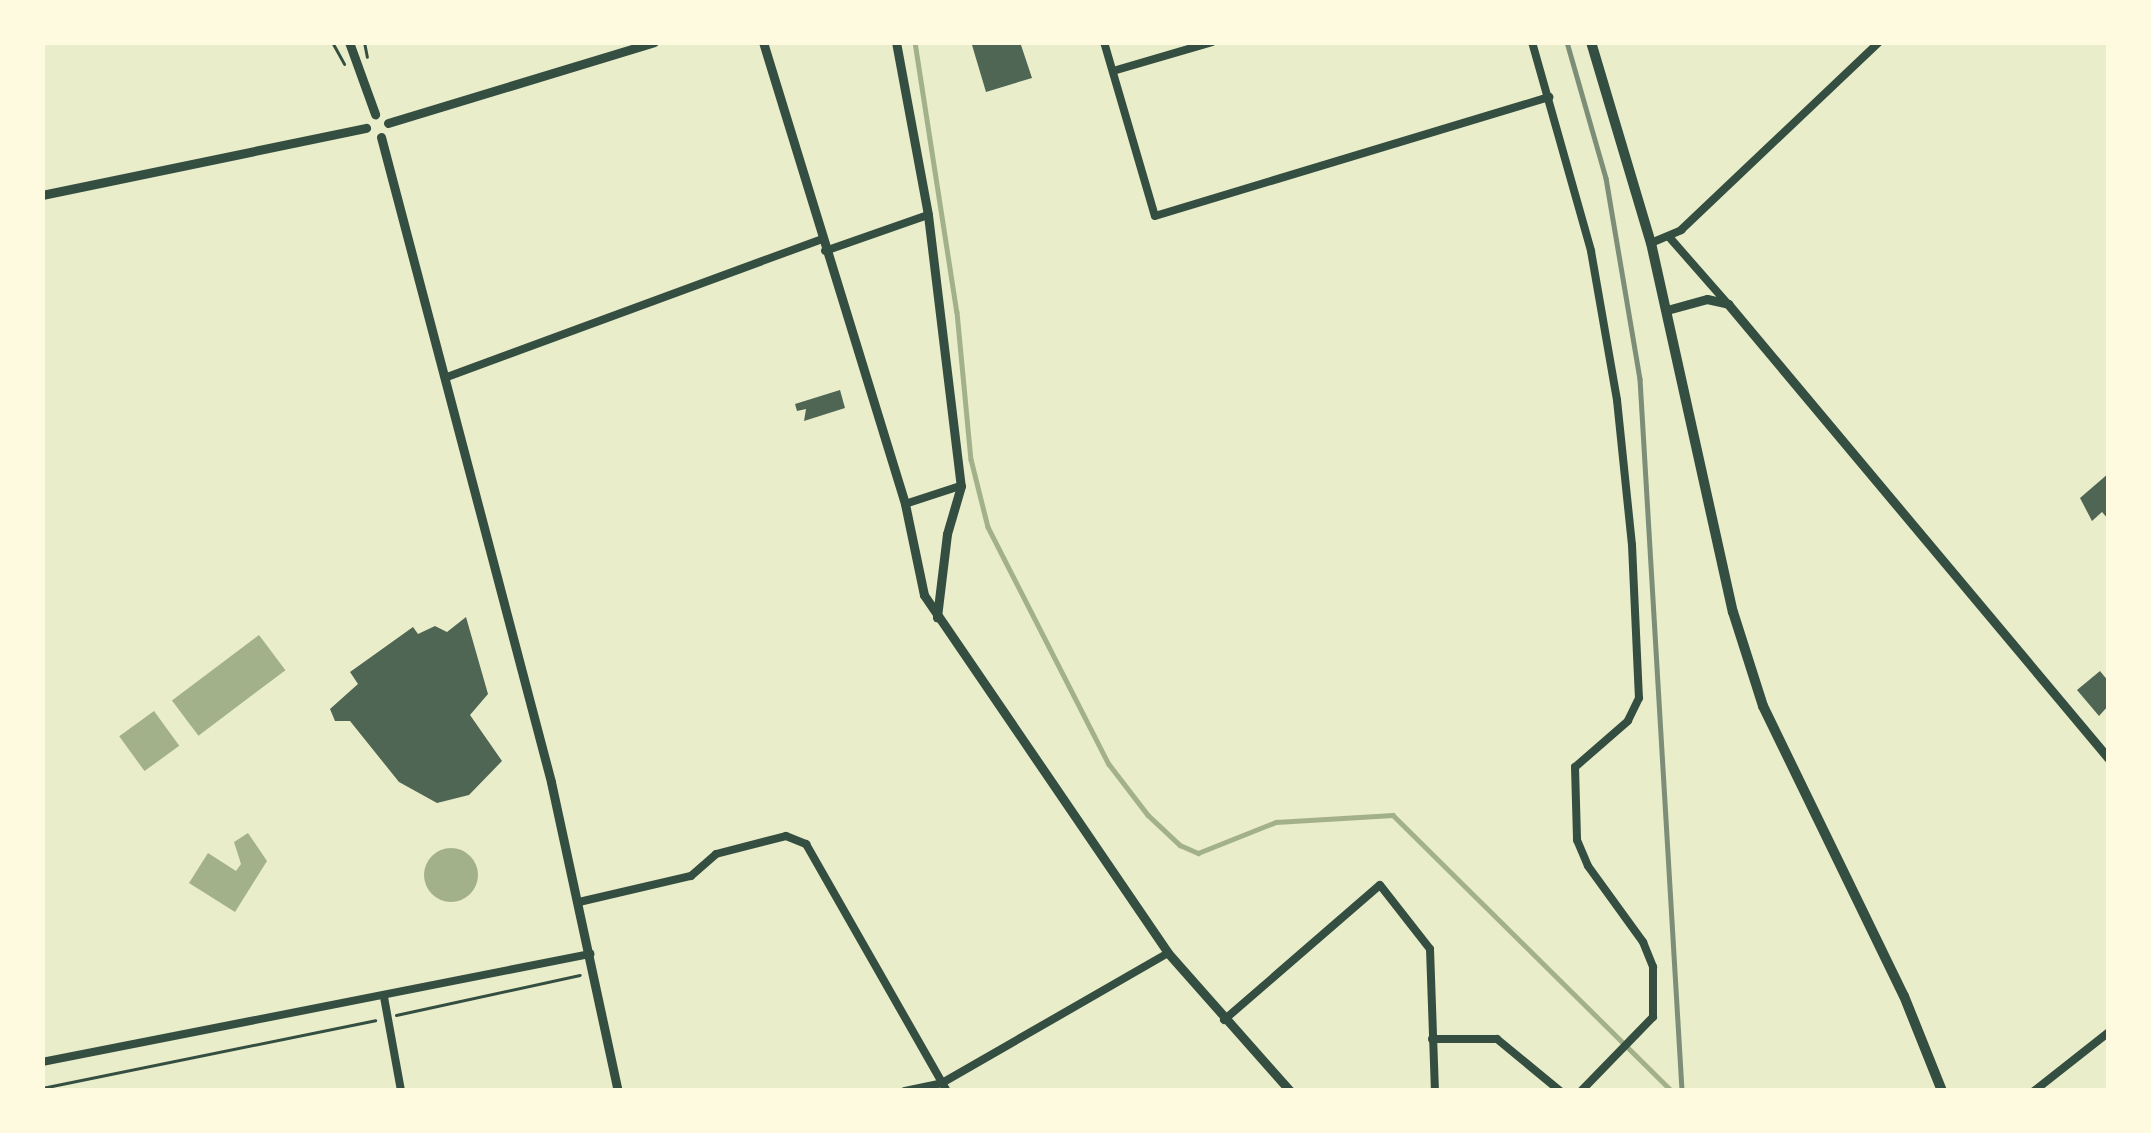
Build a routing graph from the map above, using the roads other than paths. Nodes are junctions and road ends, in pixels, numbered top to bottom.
1 (349, 42) edge
2 (653, 42) edge
3 (763, 42) edge
4 (896, 42) edge
5 (1104, 42) edge
6 (1212, 42) edge
7 (1532, 42) edge
8 (1592, 42) edge
9 (1877, 43) edge
10 (1113, 71) junction
11 (1550, 97) junction
12 (375, 114) junction
13 (388, 123) junction
14 (366, 128) junction
15 (381, 137) junction
16 (42, 195) edge
17 (928, 215) junction
18 (1670, 238) junction
19 (1651, 243) junction
20 (823, 245) junction
21 (1728, 304) junction
22 (1666, 310) junction
23 (447, 377) junction
24 (961, 486) junction
25 (904, 504) junction
26 (937, 617) junction
27 (2109, 759) edge
28 (579, 902) junction
29 (1168, 953) junction
30 (590, 954) junction
31 (384, 997) junction
32 (1224, 1019) junction
33 (2109, 1032) edge
34 (1432, 1039) junction
35 (42, 1062) edge
36 (944, 1087) edge
37 (401, 1091) edge
38 (618, 1091) edge
39 (905, 1091) edge
40 (1290, 1091) edge
41 (1435, 1091) edge
42 (1560, 1091) edge
43 (1581, 1091) edge
44 (1942, 1091) edge
45 (2034, 1091) edge

1 - 12 street
2 - 13 street
3 - 20 street
4 - 17 street
5 - 10 street
6 - 10 street
7 - 11 street
8 - 19 main road
9 - 18 street
10 - 11 street
11 - 43 street
12 - 13 street
12 - 14 street
13 - 15 street
14 - 15 street
14 - 16 street
15 - 23 street
17 - 20 street
17 - 24 street
18 - 19 street
18 - 21 street
19 - 22 main road
20 - 23 street
20 - 25 street
21 - 22 street
21 - 27 street
22 - 44 main road
23 - 28 street
24 - 25 street
24 - 26 street
25 - 26 street
26 - 29 street
28 - 30 street
28 - 36 street
29 - 32 street
29 - 36 street
30 - 31 street
30 - 38 street
31 - 35 street
31 - 37 street
32 - 34 street
32 - 40 street
33 - 45 street
34 - 41 street
34 - 42 street
36 - 39 street

